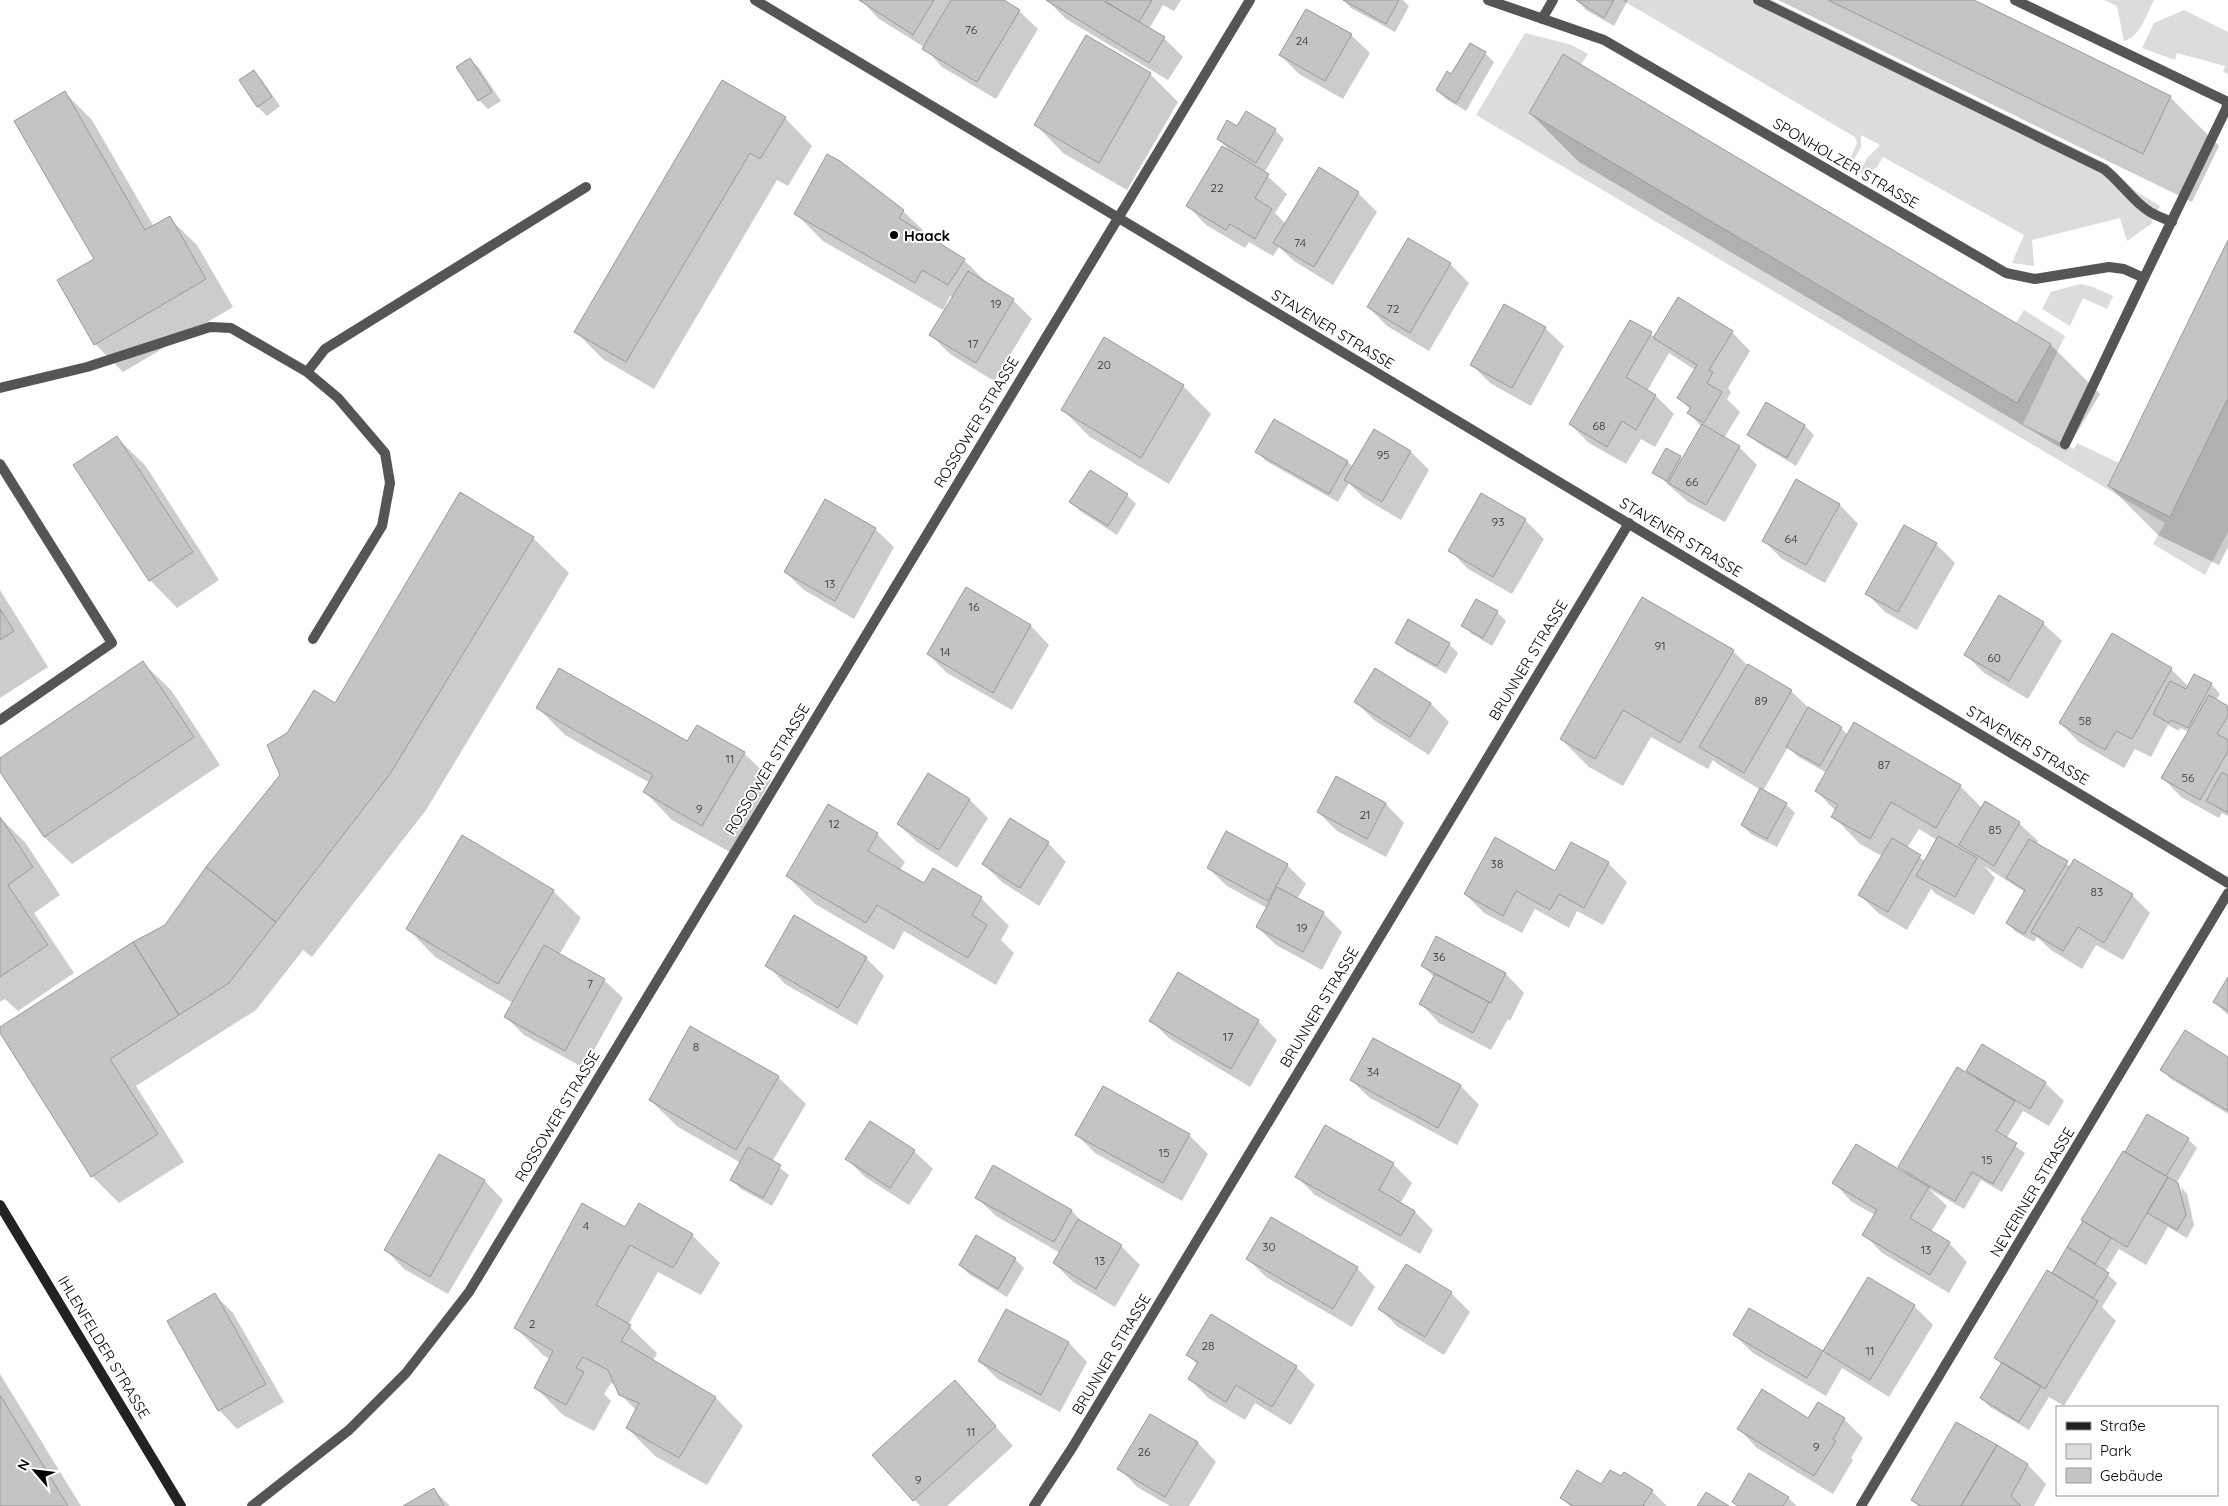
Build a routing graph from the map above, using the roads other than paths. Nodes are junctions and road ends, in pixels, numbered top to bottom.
1 (755, 0) edge
2 (1250, 0) edge
3 (1488, 0) edge
4 (1553, 0) edge
5 (1758, 0) edge
6 (2015, 0) edge
7 (1542, 19) junction
8 (586, 187) dead end
9 (1117, 217) junction
10 (2172, 222) junction
11 (2144, 278) junction
12 (307, 372) junction
13 (0, 388) edge
14 (2065, 444) dead end
15 (0, 464) edge
16 (1629, 523) junction
17 (313, 639) dead end
18 (0, 720) edge
19 (2228, 883) edge
20 (2228, 893) edge
21 (0, 1205) edge
22 (181, 1506) edge
23 (252, 1506) edge
24 (1034, 1506) edge
25 (1861, 1506) edge

1 - 9 street, STAVENER STRASSE
2 - 9 street, ROSSOWER STRASSE
3 - 7 street, SPONHOLZER STRASSE
4 - 7 street
5 - 10 street
6 - 10 street
7 - 11 street, SPONHOLZER STRASSE
8 - 12 street
9 - 16 street, STAVENER STRASSE
9 - 23 street, ROSSOWER STRASSE
10 - 11 street
11 - 14 street
12 - 13 street
12 - 17 street
15 - 18 street
16 - 19 street, STAVENER STRASSE
16 - 24 street, BRUNNER STRASSE
20 - 25 street, NEVERINER STRASSE
21 - 22 main road, IHLENFELDER STRASSE

